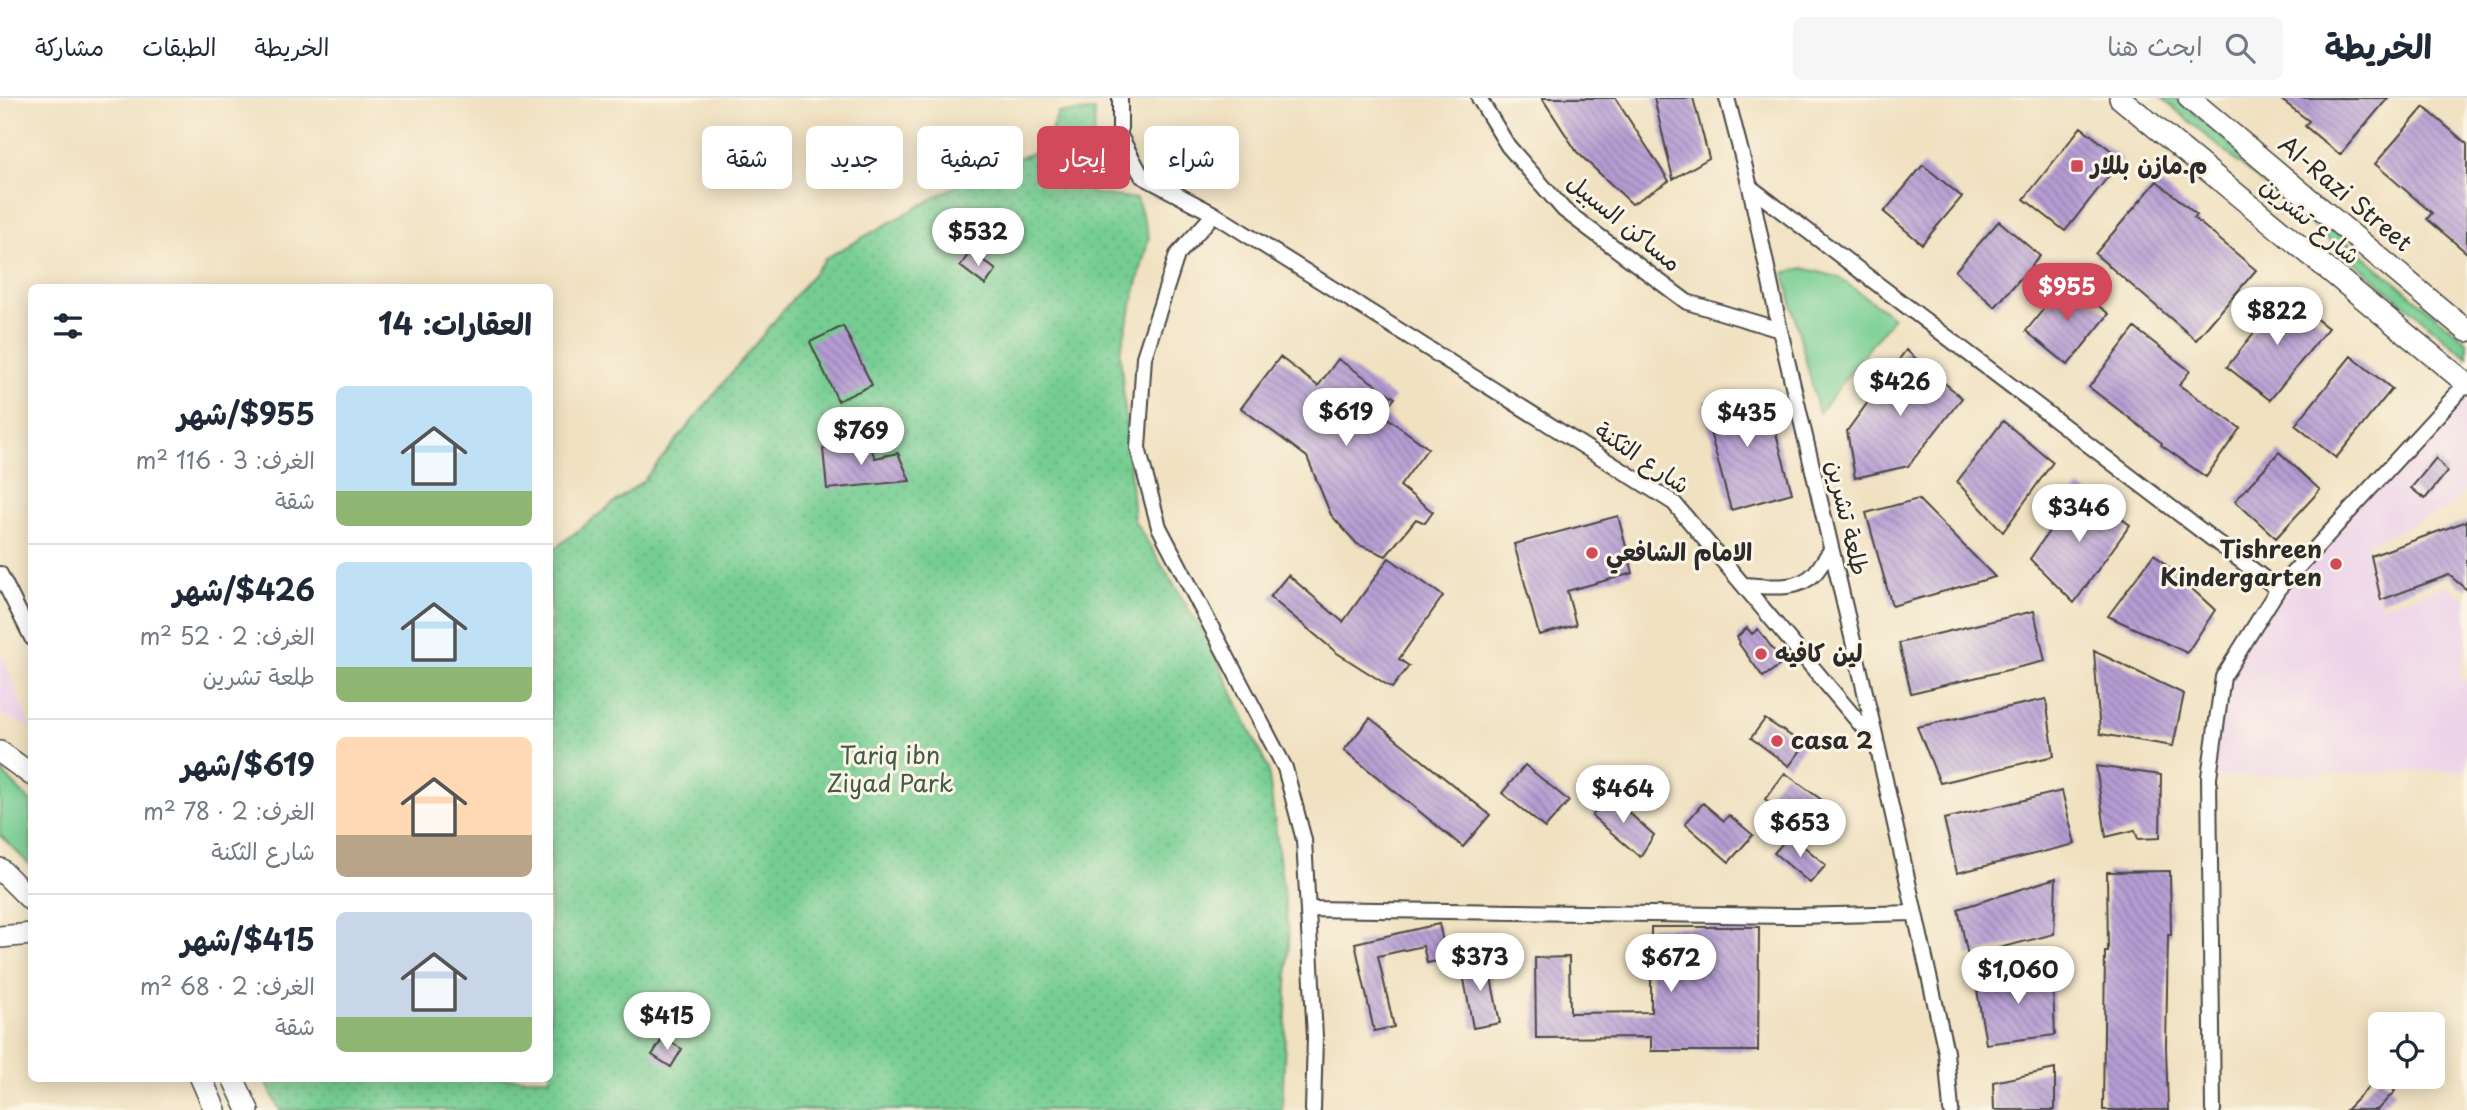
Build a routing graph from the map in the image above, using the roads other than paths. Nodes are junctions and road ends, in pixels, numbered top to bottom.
1 (1120, 98) edge
2 (1479, 98) edge
3 (1727, 98) edge
4 (2120, 98) edge
5 (2189, 98) edge
6 (1750, 187) junction
7 (1214, 214) junction
8 (1780, 330) junction
9 (2467, 331) edge
10 (2467, 384) edge
11 (1831, 550) junction
12 (0, 574) edge
13 (1743, 585) junction
14 (2278, 589) junction
15 (28, 630) edge
16 (1877, 744) junction
17 (0, 752) edge
18 (28, 772) edge
19 (0, 869) edge
20 (28, 897) edge
21 (1308, 909) junction
22 (1915, 913) junction
23 (28, 934) edge
24 (0, 937) edge
25 (203, 1082) edge
26 (235, 1082) edge
27 (215, 1110) edge
28 (248, 1110) edge
29 (1313, 1110) edge
30 (1951, 1110) edge
31 (2213, 1110) edge

1 - 7 street, شارع الثكنة
2 - 8 street, مساكن السبيل
3 - 6 street, طلعة تشرين
4 - 10 main road, شارع تشرين
5 - 9 main road, Al-Razi Street
6 - 8 street, طلعة تشرين
6 - 14 street
7 - 13 street, شارع الثكنة
7 - 21 street
8 - 11 street, طلعة تشرين
10 - 14 street
11 - 13 street
11 - 16 street, طلعة تشرين
12 - 15 street
13 - 16 street, شارع الثكنة
14 - 31 street
16 - 22 street, شارع الثكنة
17 - 18 main road
19 - 20 main road
21 - 22 street
21 - 29 street
22 - 30 street, شارع الثكنة
23 - 24 main road
25 - 27 main road
26 - 28 main road

